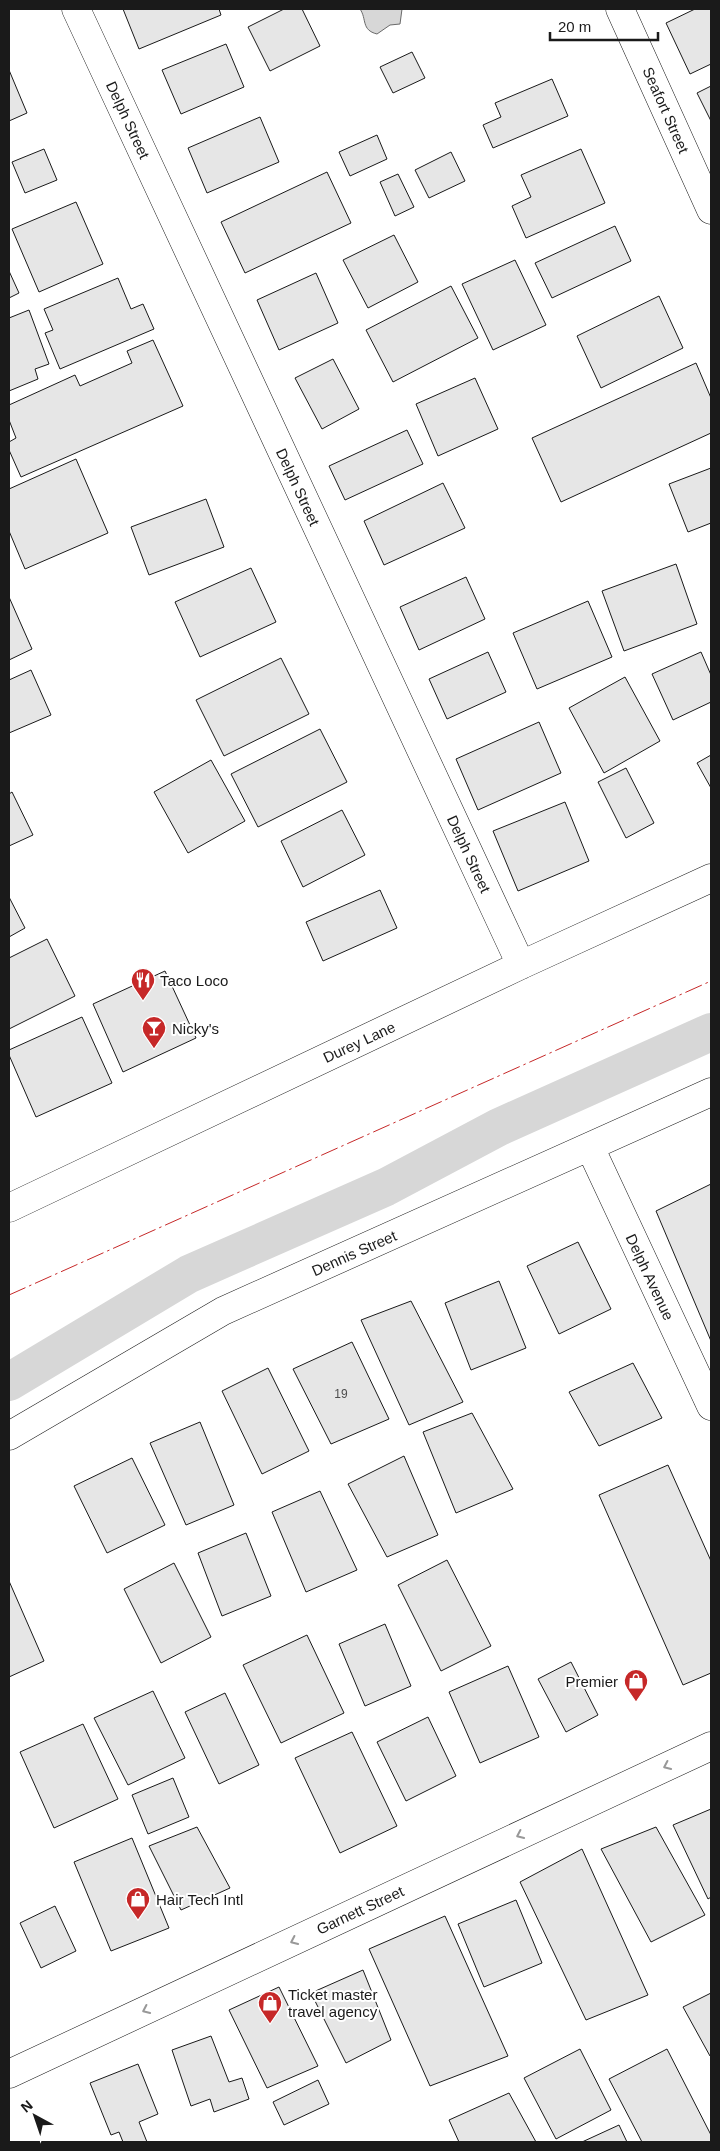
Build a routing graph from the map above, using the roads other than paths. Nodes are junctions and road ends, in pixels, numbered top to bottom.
1 (76, 9) edge
2 (620, 9) edge
3 (711, 210) edge
4 (711, 878) edge
5 (521, 965) junction
6 (711, 1092) edge
7 (590, 1147) junction
8 (10, 1203) edge
9 (711, 1406) edge
10 (9, 1436) edge
11 (711, 1746) edge
12 (9, 2074) edge

1 - 5 street, Delph Street
2 - 3 street, Seafort Street
4 - 5 street, Durey Lane
5 - 8 street, Durey Lane
6 - 7 street, Dennis Street
7 - 9 street, Delph Avenue
7 - 10 street, Dennis Street
11 -> 12 street, Garnett Street

